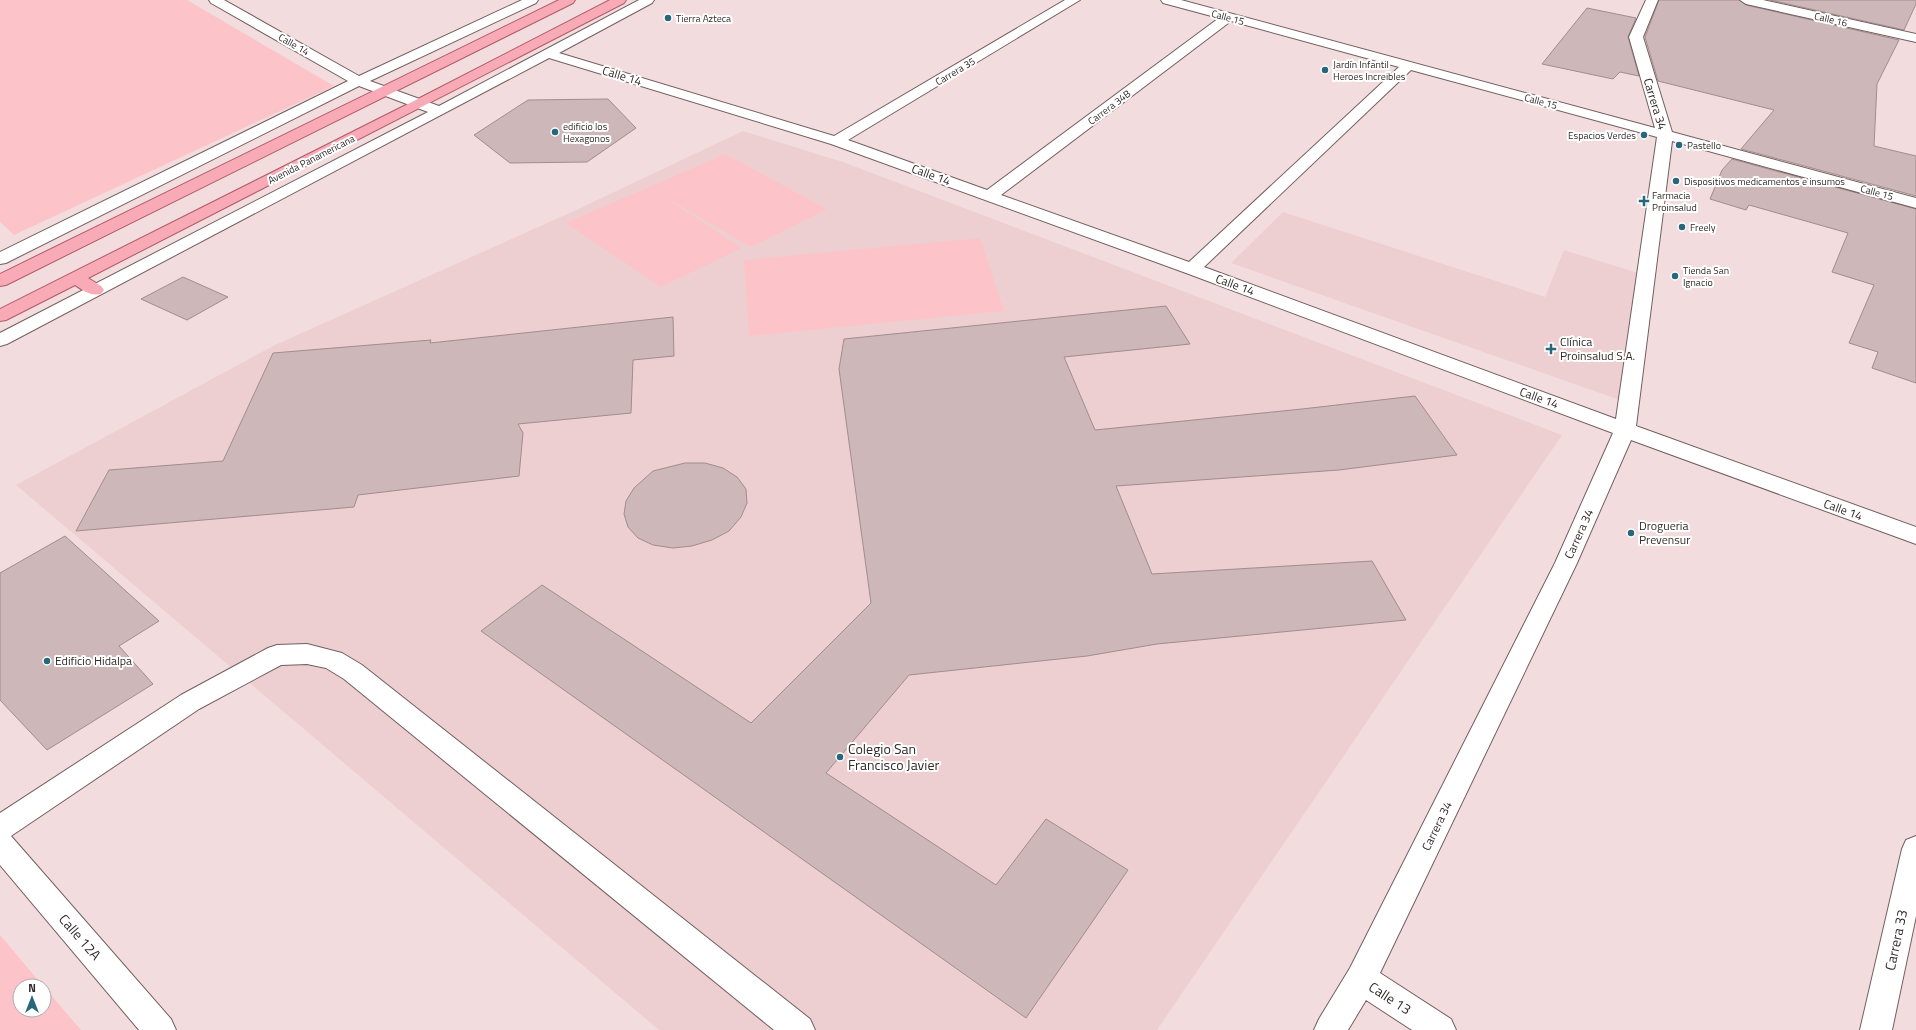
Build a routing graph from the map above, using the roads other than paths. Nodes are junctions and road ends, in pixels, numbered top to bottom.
1 (216, 0) edge
2 (532, 0) edge
3 (569, 0) edge
4 (620, 0) edge
5 (648, 0) edge
6 (1074, 0) edge
7 (1166, 0) edge
8 (1652, 0) edge
9 (1746, 0) edge
10 (1228, 17) junction
11 (1916, 38) edge
12 (548, 54) junction
13 (1409, 65) junction
14 (359, 81) junction
15 (384, 92) junction
16 (419, 104) junction
17 (440, 111) junction
18 (1665, 135) junction
19 (836, 141) junction
20 (989, 196) junction
21 (1916, 203) edge
22 (0, 259) edge
23 (1192, 269) junction
24 (76, 278) junction
25 (0, 281) edge
26 (95, 290) junction
27 (0, 316) edge
28 (0, 340) edge
29 (1625, 430) junction
30 (1916, 536) edge
31 (0, 828) edge
32 (0, 844) edge
33 (1916, 849) edge
34 (1361, 980) junction
35 (160, 1030) edge
36 (799, 1030) edge
37 (1330, 1030) edge
38 (1440, 1030) edge
39 (1876, 1030) edge

1 - 14 street, Calle 14
2 - 14 street
3 - 15 main road
4 - 16 main road, Avenida Panamericana
5 - 12 street
6 - 19 street, Carrera 35
7 - 10 street, Calle 15
8 - 18 street, Carrera 34
9 - 11 street, Calle 16
10 - 13 street, Calle 15
10 - 20 street, Carrera 34B
12 - 17 street
12 - 19 street, Calle 14
13 - 18 street, Calle 15
13 - 23 street
14 - 15 street, Calle 14
14 - 22 street
15 - 16 street, Calle 14
15 - 25 main road
16 - 17 street, Calle 14
16 - 24 main road, Avenida Panamericana
17 - 26 street
18 - 21 street, Calle 15
18 - 29 street, Carrera 34
19 - 20 street, Calle 14
20 - 23 street, Calle 14
23 - 29 street, Calle 14
24 - 26 main road
24 - 27 main road, Avenida Panamericana
26 - 28 street
29 - 30 street, Calle 14
29 - 34 street, Carrera 34
31 - 36 street
32 - 35 street, Calle 12A
33 - 39 street, Carrera 33
34 - 37 street, Carrera 34
34 - 38 street, Calle 13

